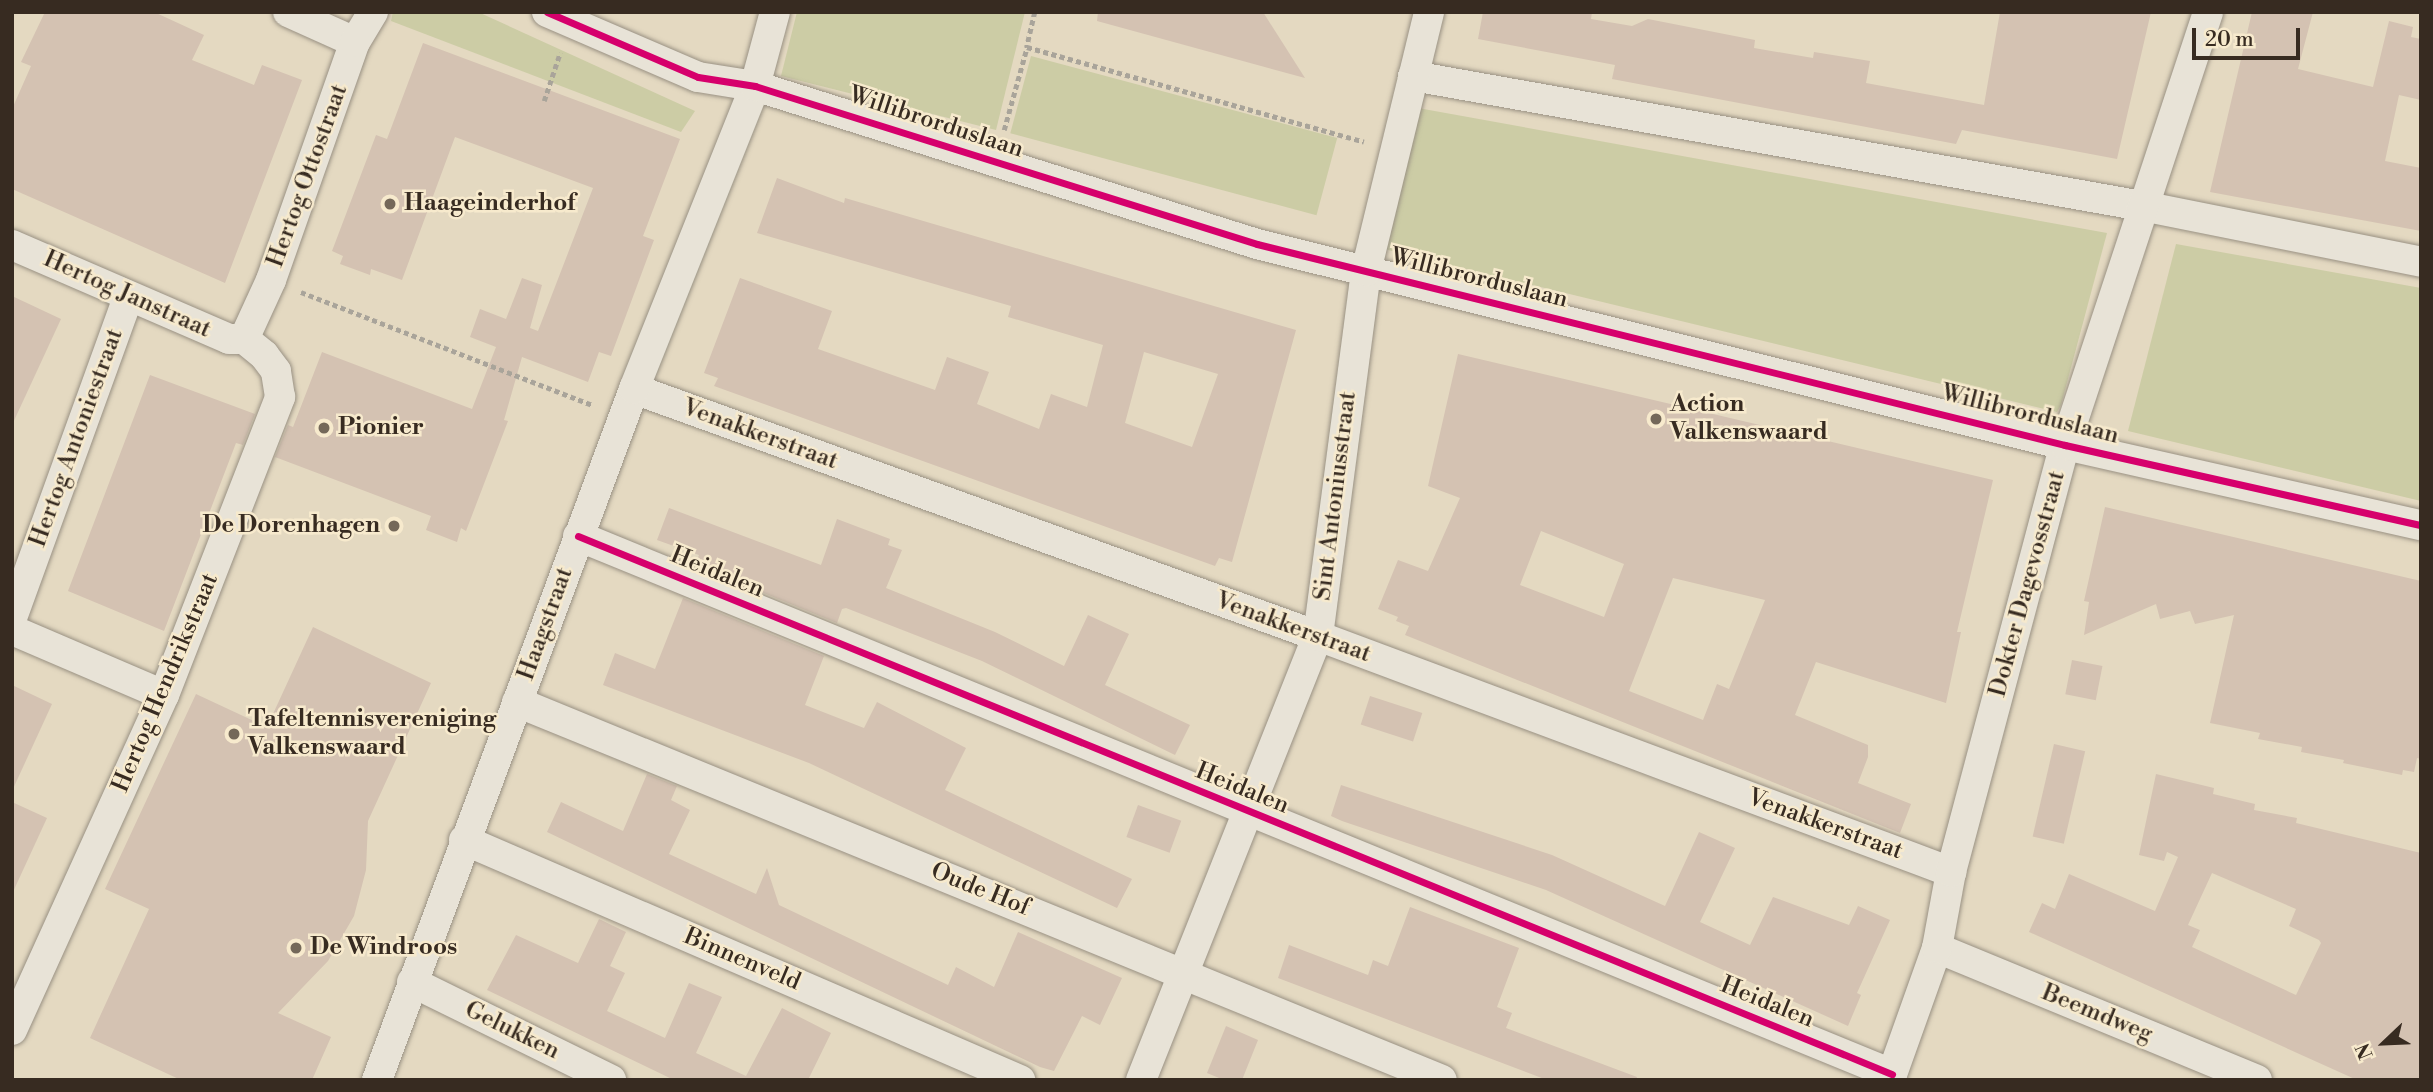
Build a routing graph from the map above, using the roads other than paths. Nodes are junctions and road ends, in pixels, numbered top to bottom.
1 (288, 12) edge
2 (373, 12) edge
3 (775, 12) edge
4 (1430, 12) edge
5 (2208, 12) edge
6 (558, 18) edge
7 (355, 42) junction
8 (1413, 76) junction
9 (755, 86) junction
10 (2142, 206) junction
11 (12, 244) edge
12 (2421, 262) edge
13 (1366, 271) junction
14 (128, 298) junction
15 (244, 340) junction
16 (629, 403) junction
17 (2065, 445) junction
18 (2421, 525) edge
19 (578, 537) junction
20 (12, 618) edge
21 (12, 630) edge
22 (1318, 636) junction
23 (164, 695) junction
24 (517, 702) junction
25 (1248, 812) junction
26 (464, 840) junction
27 (1951, 872) junction
28 (1937, 948) junction
29 (1184, 973) junction
30 (412, 982) junction
31 (12, 1030) edge
32 (2238, 1076) edge
33 (1891, 1077) edge
34 (377, 1080) edge
35 (611, 1080) edge
36 (1020, 1080) edge
37 (1141, 1080) edge
38 (1442, 1080) edge

1 - 7 street
2 - 7 street, Hertog Ottostraat
3 - 9 street, Haagstraat
4 - 8 street, Sint Antoniusstraat
5 - 10 street, Dokter Dagevosstraat
6 - 9 street, Willibrorduslaan
7 - 15 street, Hertog Ottostraat
8 - 10 street
8 - 13 street, Sint Antoniusstraat
9 - 13 street, Willibrorduslaan
9 - 16 street, Haagstraat
10 - 12 street
10 - 17 street, Dokter Dagevosstraat
11 - 14 street, Hertog Janstraat
13 - 17 street, Willibrorduslaan
13 - 22 street, Sint Antoniusstraat
14 - 15 street, Hertog Janstraat
14 - 20 street, Hertog Antoniestraat
15 - 23 street, Hertog Hendrikstraat
16 - 19 street, Haagstraat
16 - 22 street, Venakkerstraat
17 - 18 street, Willibrorduslaan
17 - 27 street, Dokter Dagevosstraat
19 - 24 street, Haagstraat
19 - 25 street, Heidalen
21 - 23 street
22 - 25 street, Sint Antoniusstraat
22 - 27 street, Venakkerstraat
23 - 31 street, Hertog Hendrikstraat
24 - 26 street, Haagstraat
24 - 29 street, Oude Hof
25 - 29 street, Sint Antoniusstraat
25 - 33 street, Heidalen
26 - 30 street, Haagstraat
26 - 36 street, Binnenveld
27 - 28 street, Dokter Dagevosstraat
28 - 32 street, Beemdweg
28 - 33 street, Dokter Dagevosstraat
29 - 37 street, Sint Antoniusstraat
29 - 38 street, Oude Hof
30 - 34 street, Haagstraat
30 - 35 street, Gelukken

